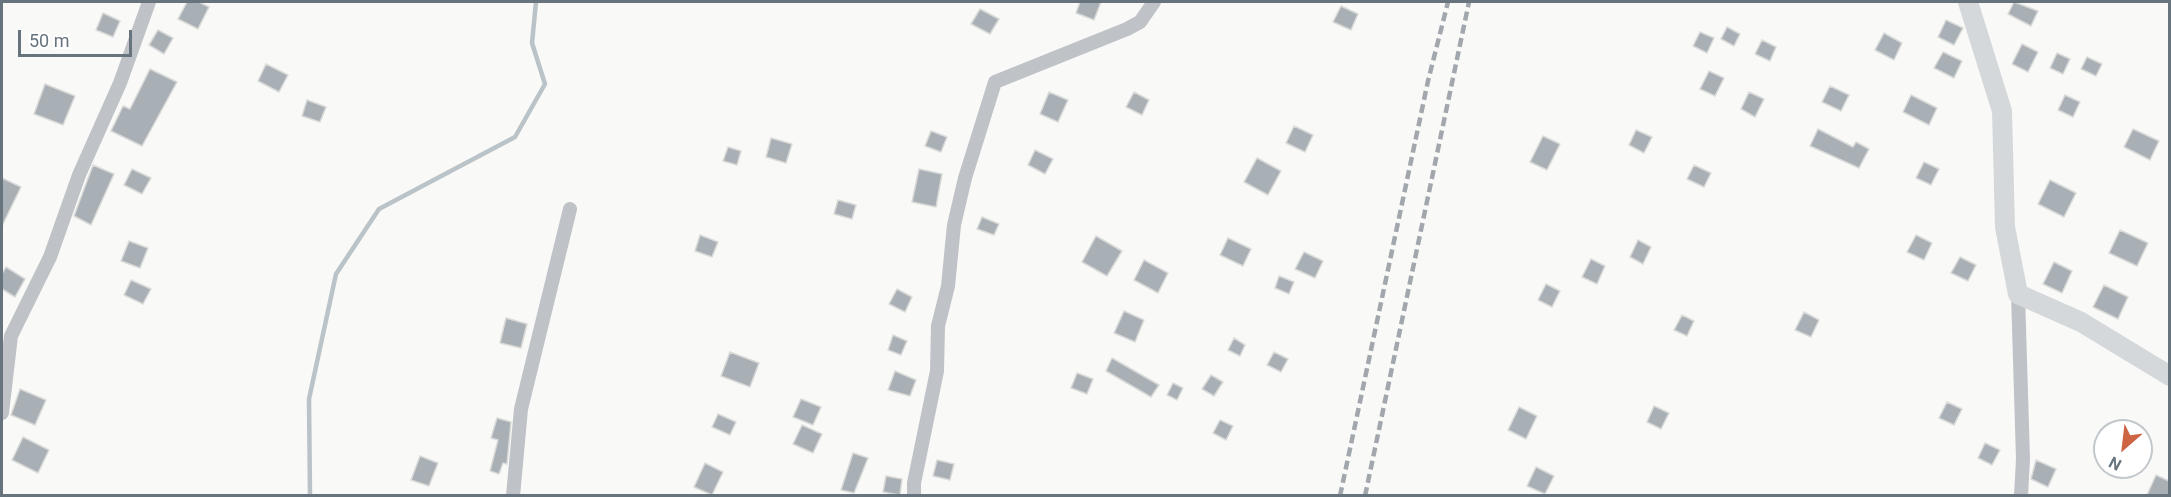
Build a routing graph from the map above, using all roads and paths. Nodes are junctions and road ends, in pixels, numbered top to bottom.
1 (149, 2) edge
2 (1154, 2) edge
3 (1968, 2) edge
4 (570, 209) dead end
5 (2018, 294) junction
6 (2169, 376) edge
7 (2, 413) edge
8 (513, 495) edge
9 (914, 495) edge
10 (2021, 495) edge

1 - 7 street
2 - 9 street
3 - 5 street
4 - 8 street
5 - 6 street
5 - 10 street

